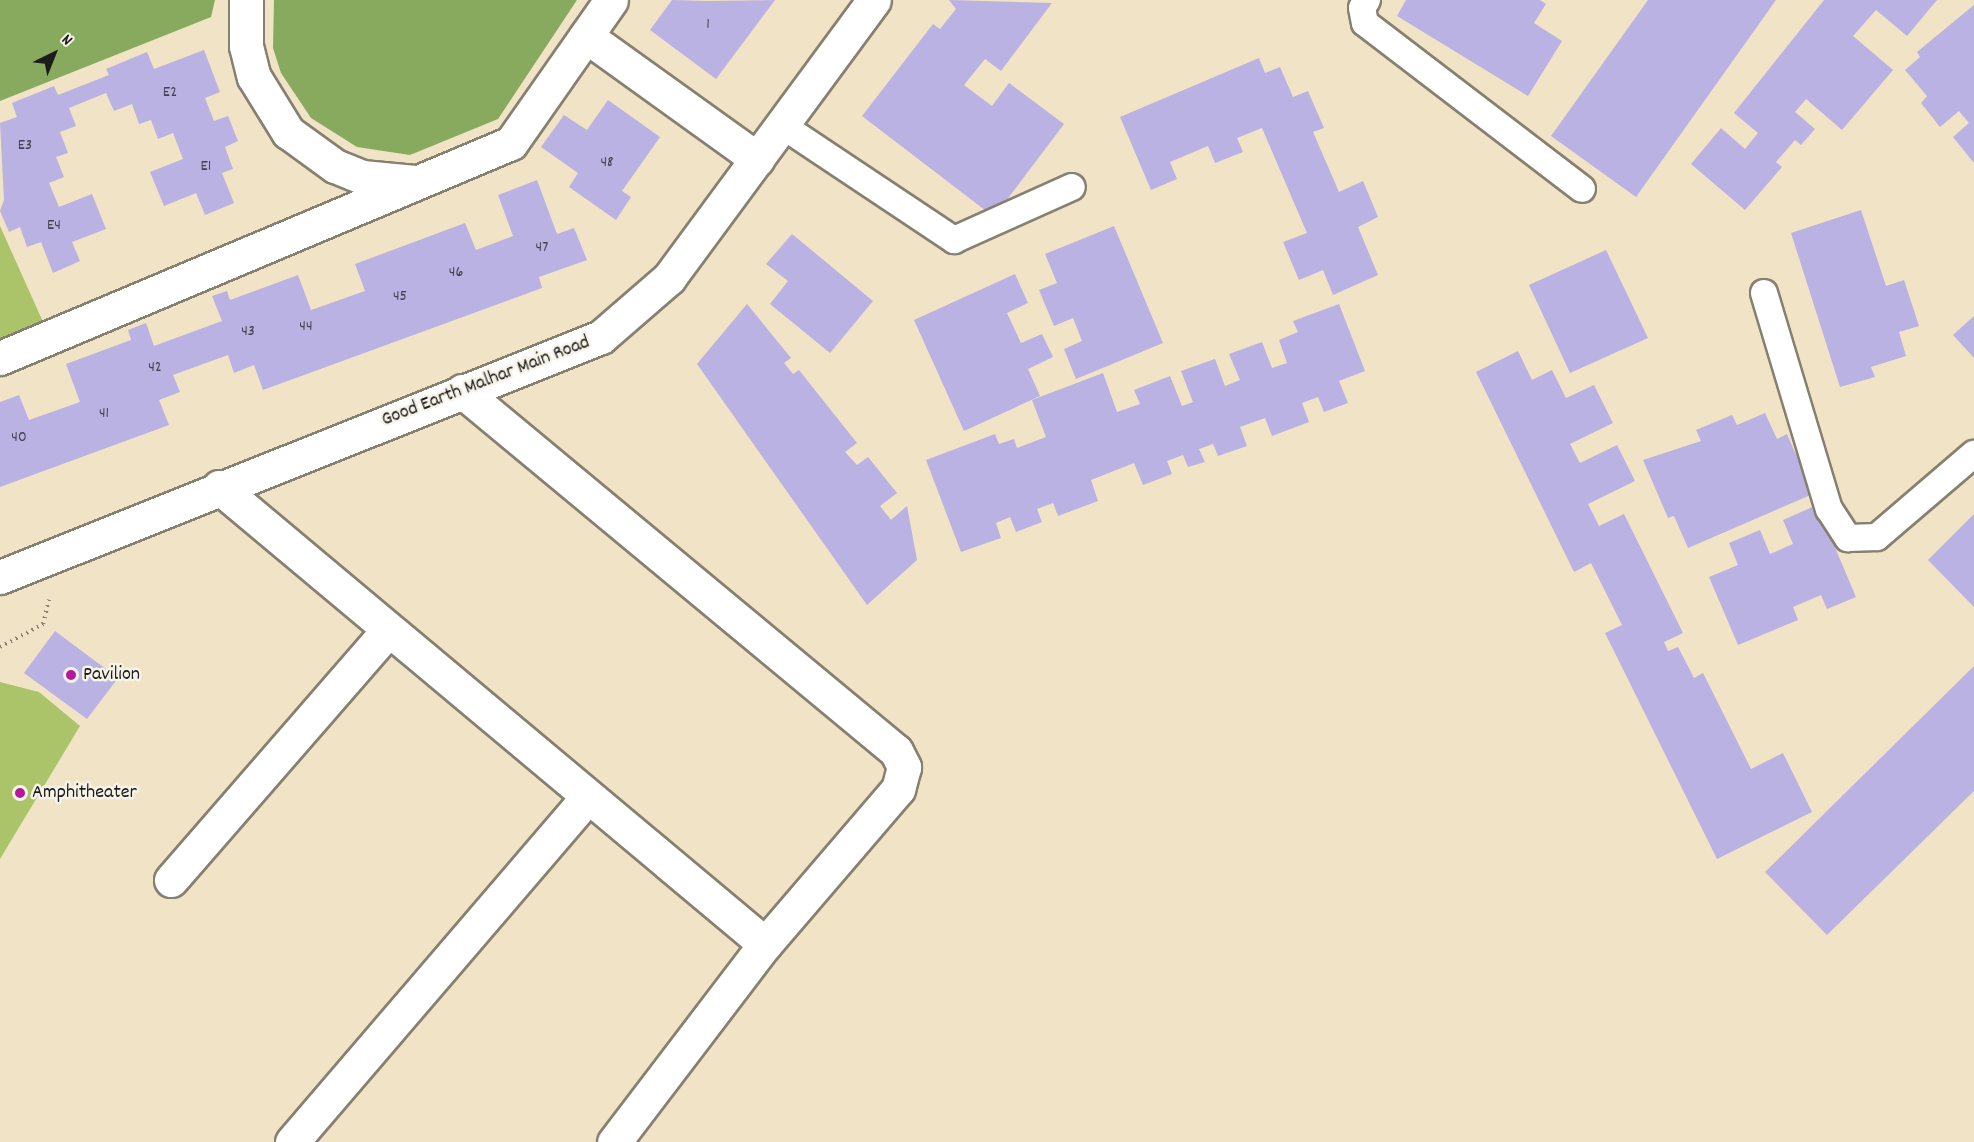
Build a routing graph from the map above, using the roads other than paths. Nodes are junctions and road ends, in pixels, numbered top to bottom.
1 (246, 0) edge
2 (611, 0) edge
3 (874, 0) edge
4 (1368, 0) edge
5 (586, 36) junction
6 (783, 126) junction
7 (758, 159) junction
8 (420, 182) junction
9 (1072, 187) dead end
10 (1582, 189) dead end
11 (1764, 293) dead end
12 (0, 358) edge
13 (462, 391) junction
14 (1974, 454) edge
15 (219, 487) junction
16 (0, 577) edge
17 (388, 630) junction
18 (587, 798) junction
19 (171, 880) dead end
20 (765, 944) junction
21 (292, 1142) edge
22 (614, 1142) edge

1 - 8 street
2 - 5 street
3 - 6 street, Good Earth Malhar Main Road
4 - 10 lane
5 - 7 street
5 - 8 street
6 - 7 street, Good Earth Malhar Main Road
6 - 9 lane
7 - 13 street, Good Earth Malhar Main Road
8 - 12 street
11 - 14 lane
13 - 15 street, Good Earth Malhar Main Road
13 - 20 street
15 - 16 street, Good Earth Malhar Main Road
15 - 17 street
17 - 18 street
17 - 19 street
18 - 20 street
18 - 21 street
20 - 22 street

